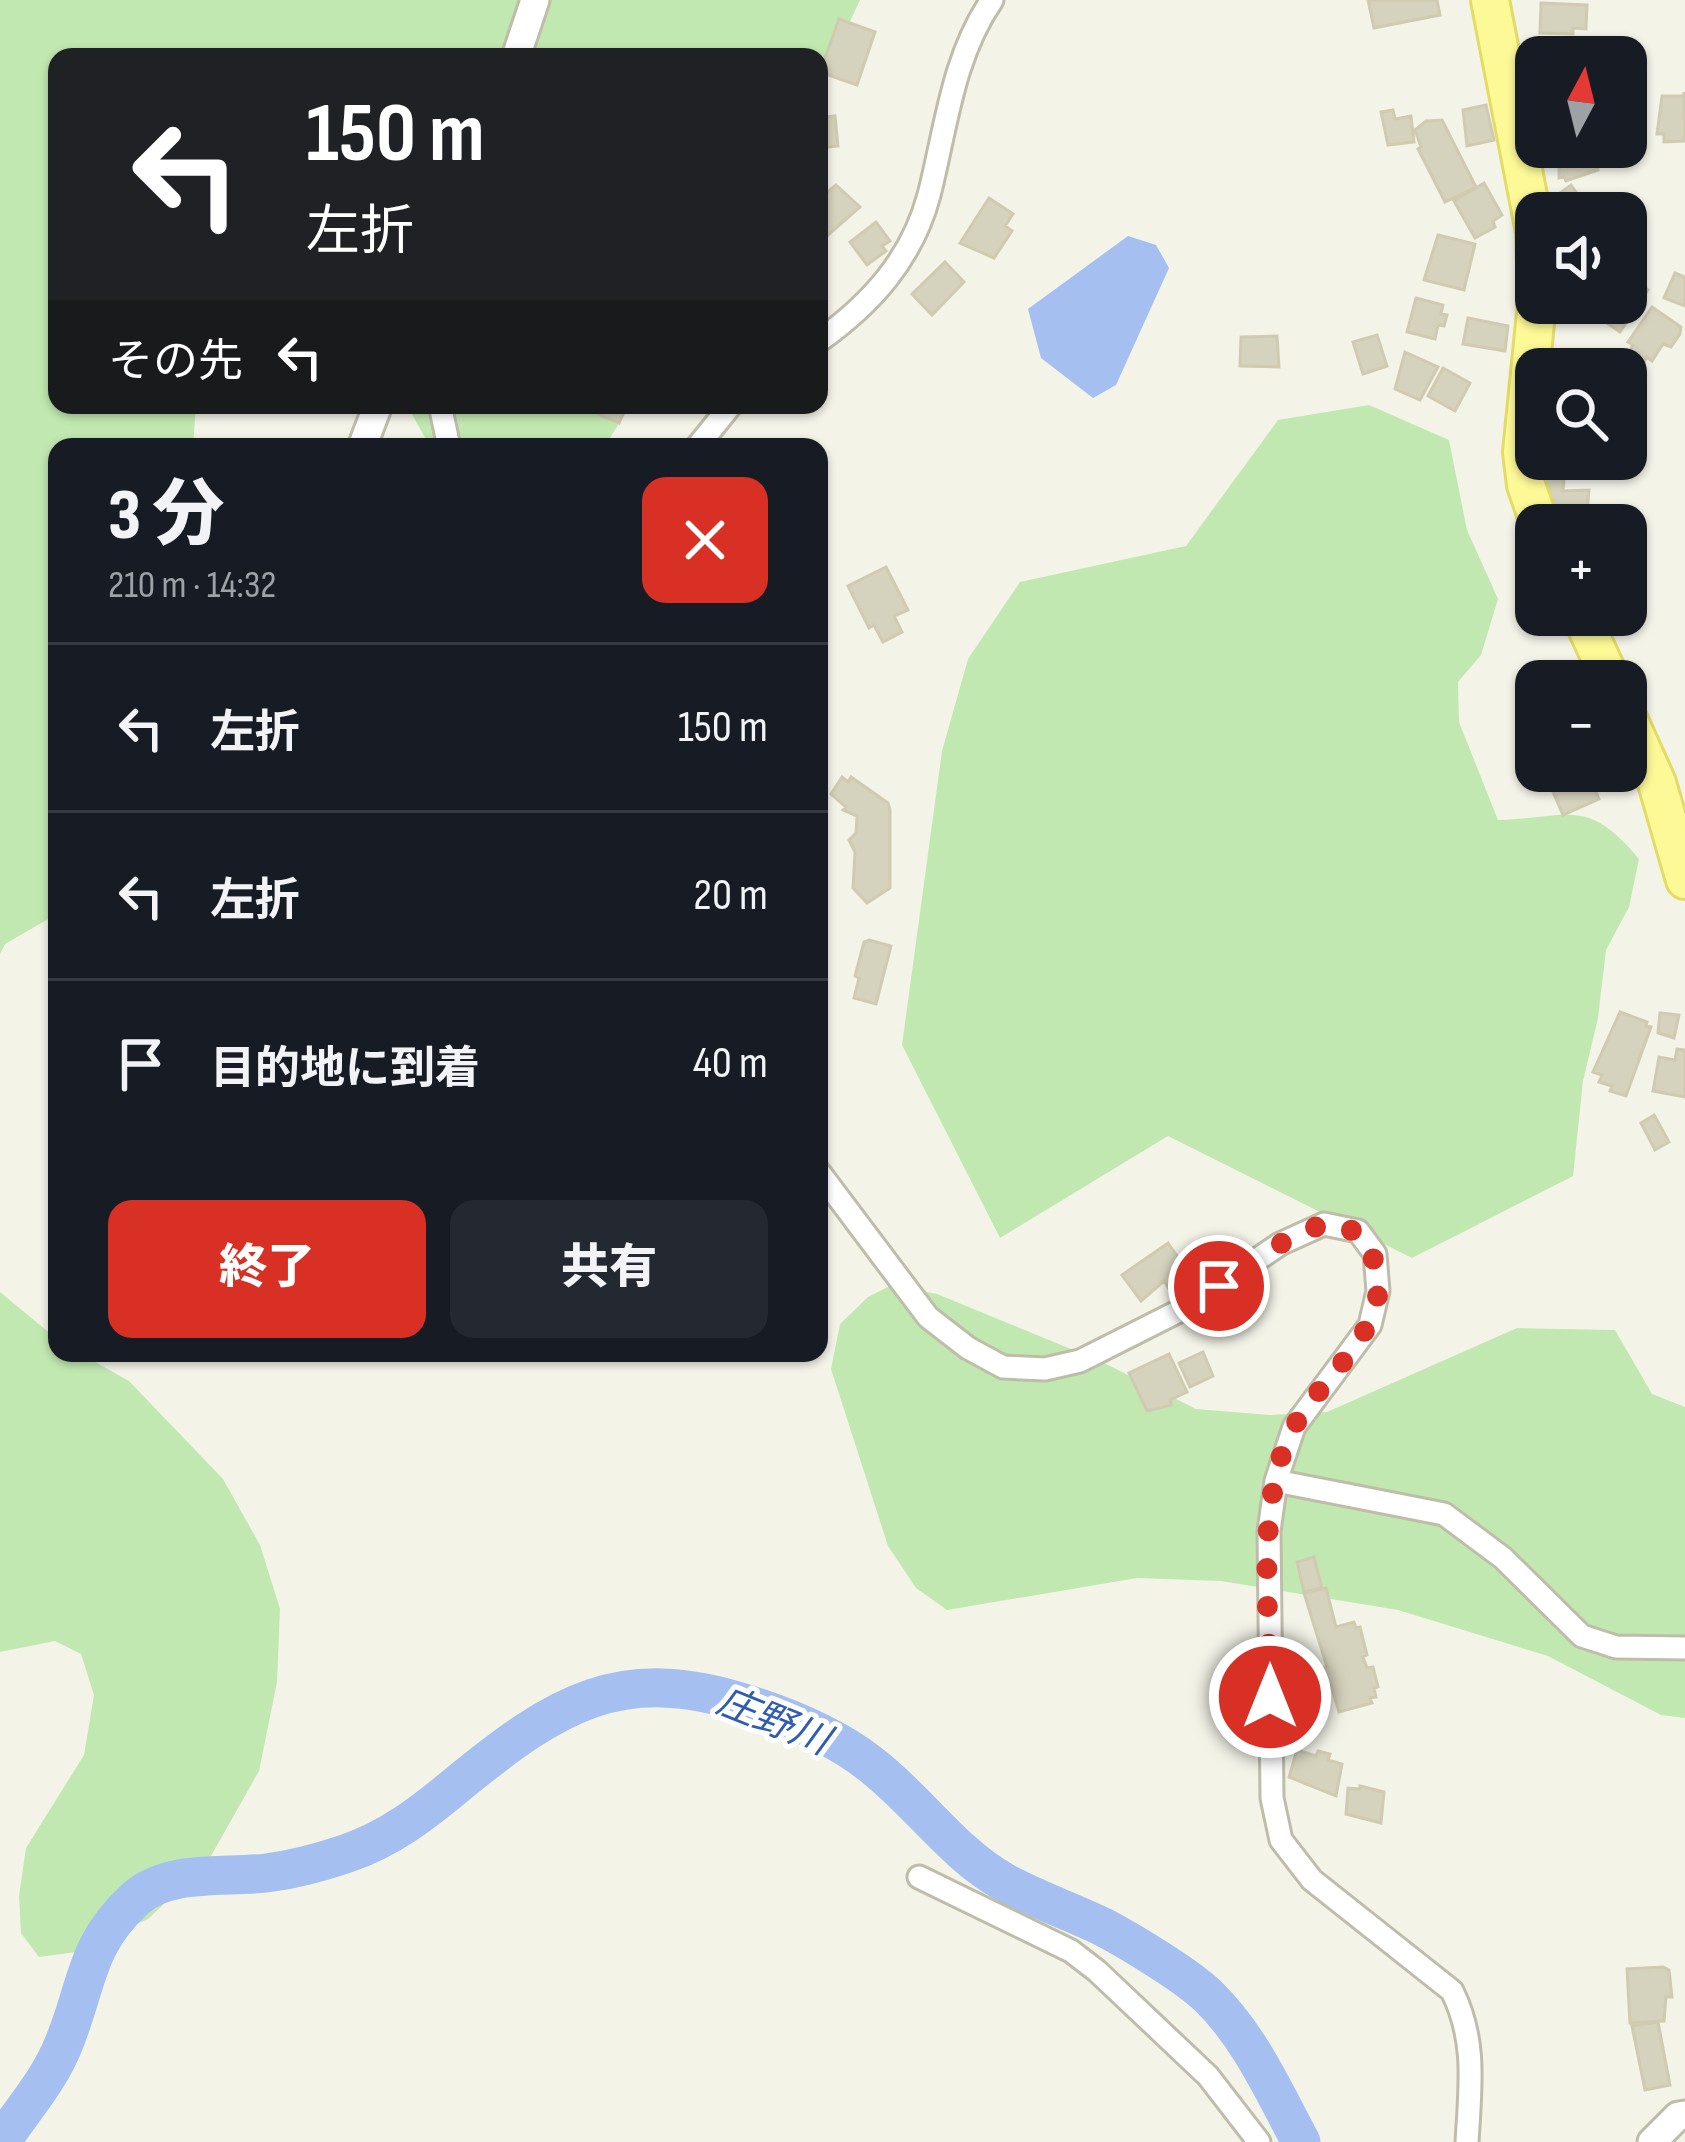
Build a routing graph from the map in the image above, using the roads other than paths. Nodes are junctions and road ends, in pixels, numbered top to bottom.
1 (535, 0) edge
2 (992, 0) edge
3 (1490, 0) edge
4 (518, 48) edge
5 (1527, 192) edge
6 (1535, 324) edge
7 (828, 335) edge
8 (724, 414) edge
9 (704, 438) edge
10 (1533, 504) edge
11 (1647, 759) edge
12 (1685, 880) edge
13 (828, 1184) edge
14 (1276, 1481) junction
15 (1685, 1648) edge
16 (919, 1877) dead end
17 (1685, 2115) edge
18 (1259, 2142) edge
19 (1467, 2142) edge
20 (1652, 2142) edge

1 - 4 street
2 - 7 street
3 - 5 main road
6 - 10 main road
8 - 9 street
11 - 12 main road
13 - 14 street
14 - 15 street
14 - 19 street
16 - 18 street
17 - 20 street

